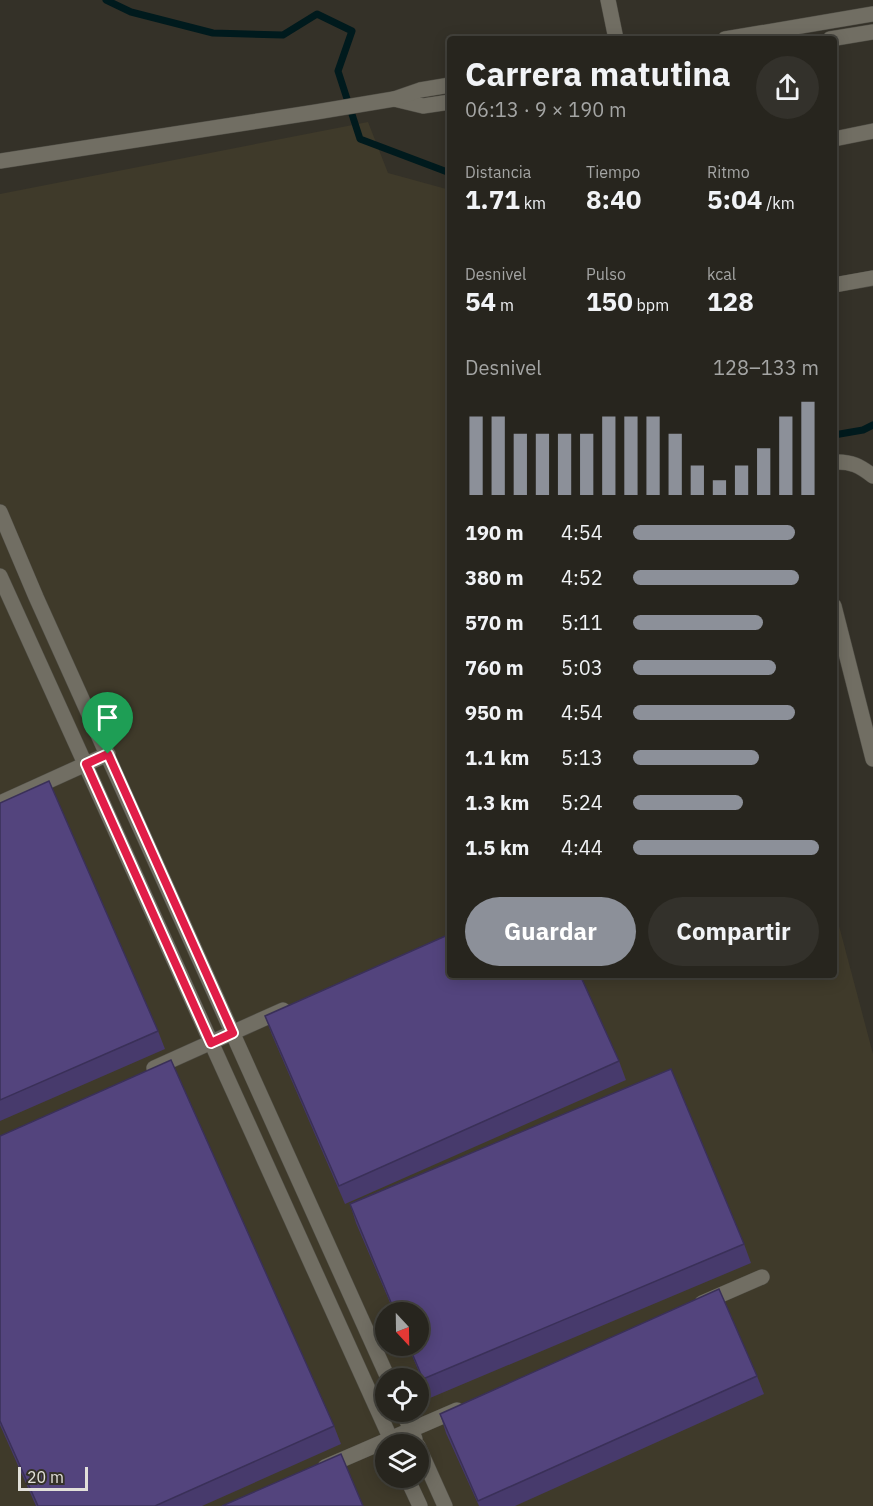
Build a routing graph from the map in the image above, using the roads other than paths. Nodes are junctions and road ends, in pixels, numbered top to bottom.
1 (608, 0) edge
2 (873, 14) edge
3 (873, 32) edge
4 (615, 36) edge
5 (743, 36) edge
6 (837, 38) edge
7 (447, 86) edge
8 (394, 99) junction
9 (447, 102) edge
10 (873, 131) edge
11 (837, 138) edge
12 (0, 161) edge
13 (873, 278) edge
14 (837, 284) edge
15 (837, 462) edge
16 (873, 476) edge
17 (0, 512) edge
18 (0, 576) edge
19 (36, 597) junction
20 (14, 606) junction
21 (837, 618) edge
22 (108, 754) junction
23 (873, 759) edge
24 (86, 764) junction
25 (0, 803) edge
26 (298, 1004) edge
27 (233, 1033) junction
28 (211, 1043) junction
29 (137, 1076) edge
30 (322, 1231) junction
31 (301, 1240) junction
32 (762, 1277) dead end
33 (686, 1310) edge
34 (384, 1368) edge
35 (466, 1406) edge
36 (407, 1422) edge
37 (411, 1430) junction
38 (387, 1434) edge
39 (404, 1434) edge
40 (413, 1434) edge
41 (375, 1448) edge
42 (429, 1469) edge
43 (313, 1473) edge
44 (412, 1488) edge
45 (420, 1506) edge
46 (446, 1506) edge

1 - 4 street
2 - 5 street
3 - 6 street
7 - 8 street
8 - 9 street
8 - 12 street
10 - 11 street
13 - 14 street
15 - 16 street
17 - 19 street
18 - 20 street
19 - 20 street
19 - 22 street
20 - 24 street
21 - 23 street
22 - 24 street
22 - 27 street
24 - 25 street
24 - 28 street
26 - 27 street
27 - 28 street
27 - 30 street
28 - 29 street
28 - 31 street
30 - 31 street
30 - 34 street
31 - 38 street
32 - 33 street
35 - 37 street
36 - 37 street
37 - 39 street
37 - 40 street
41 - 43 street
42 - 46 street
44 - 45 street

